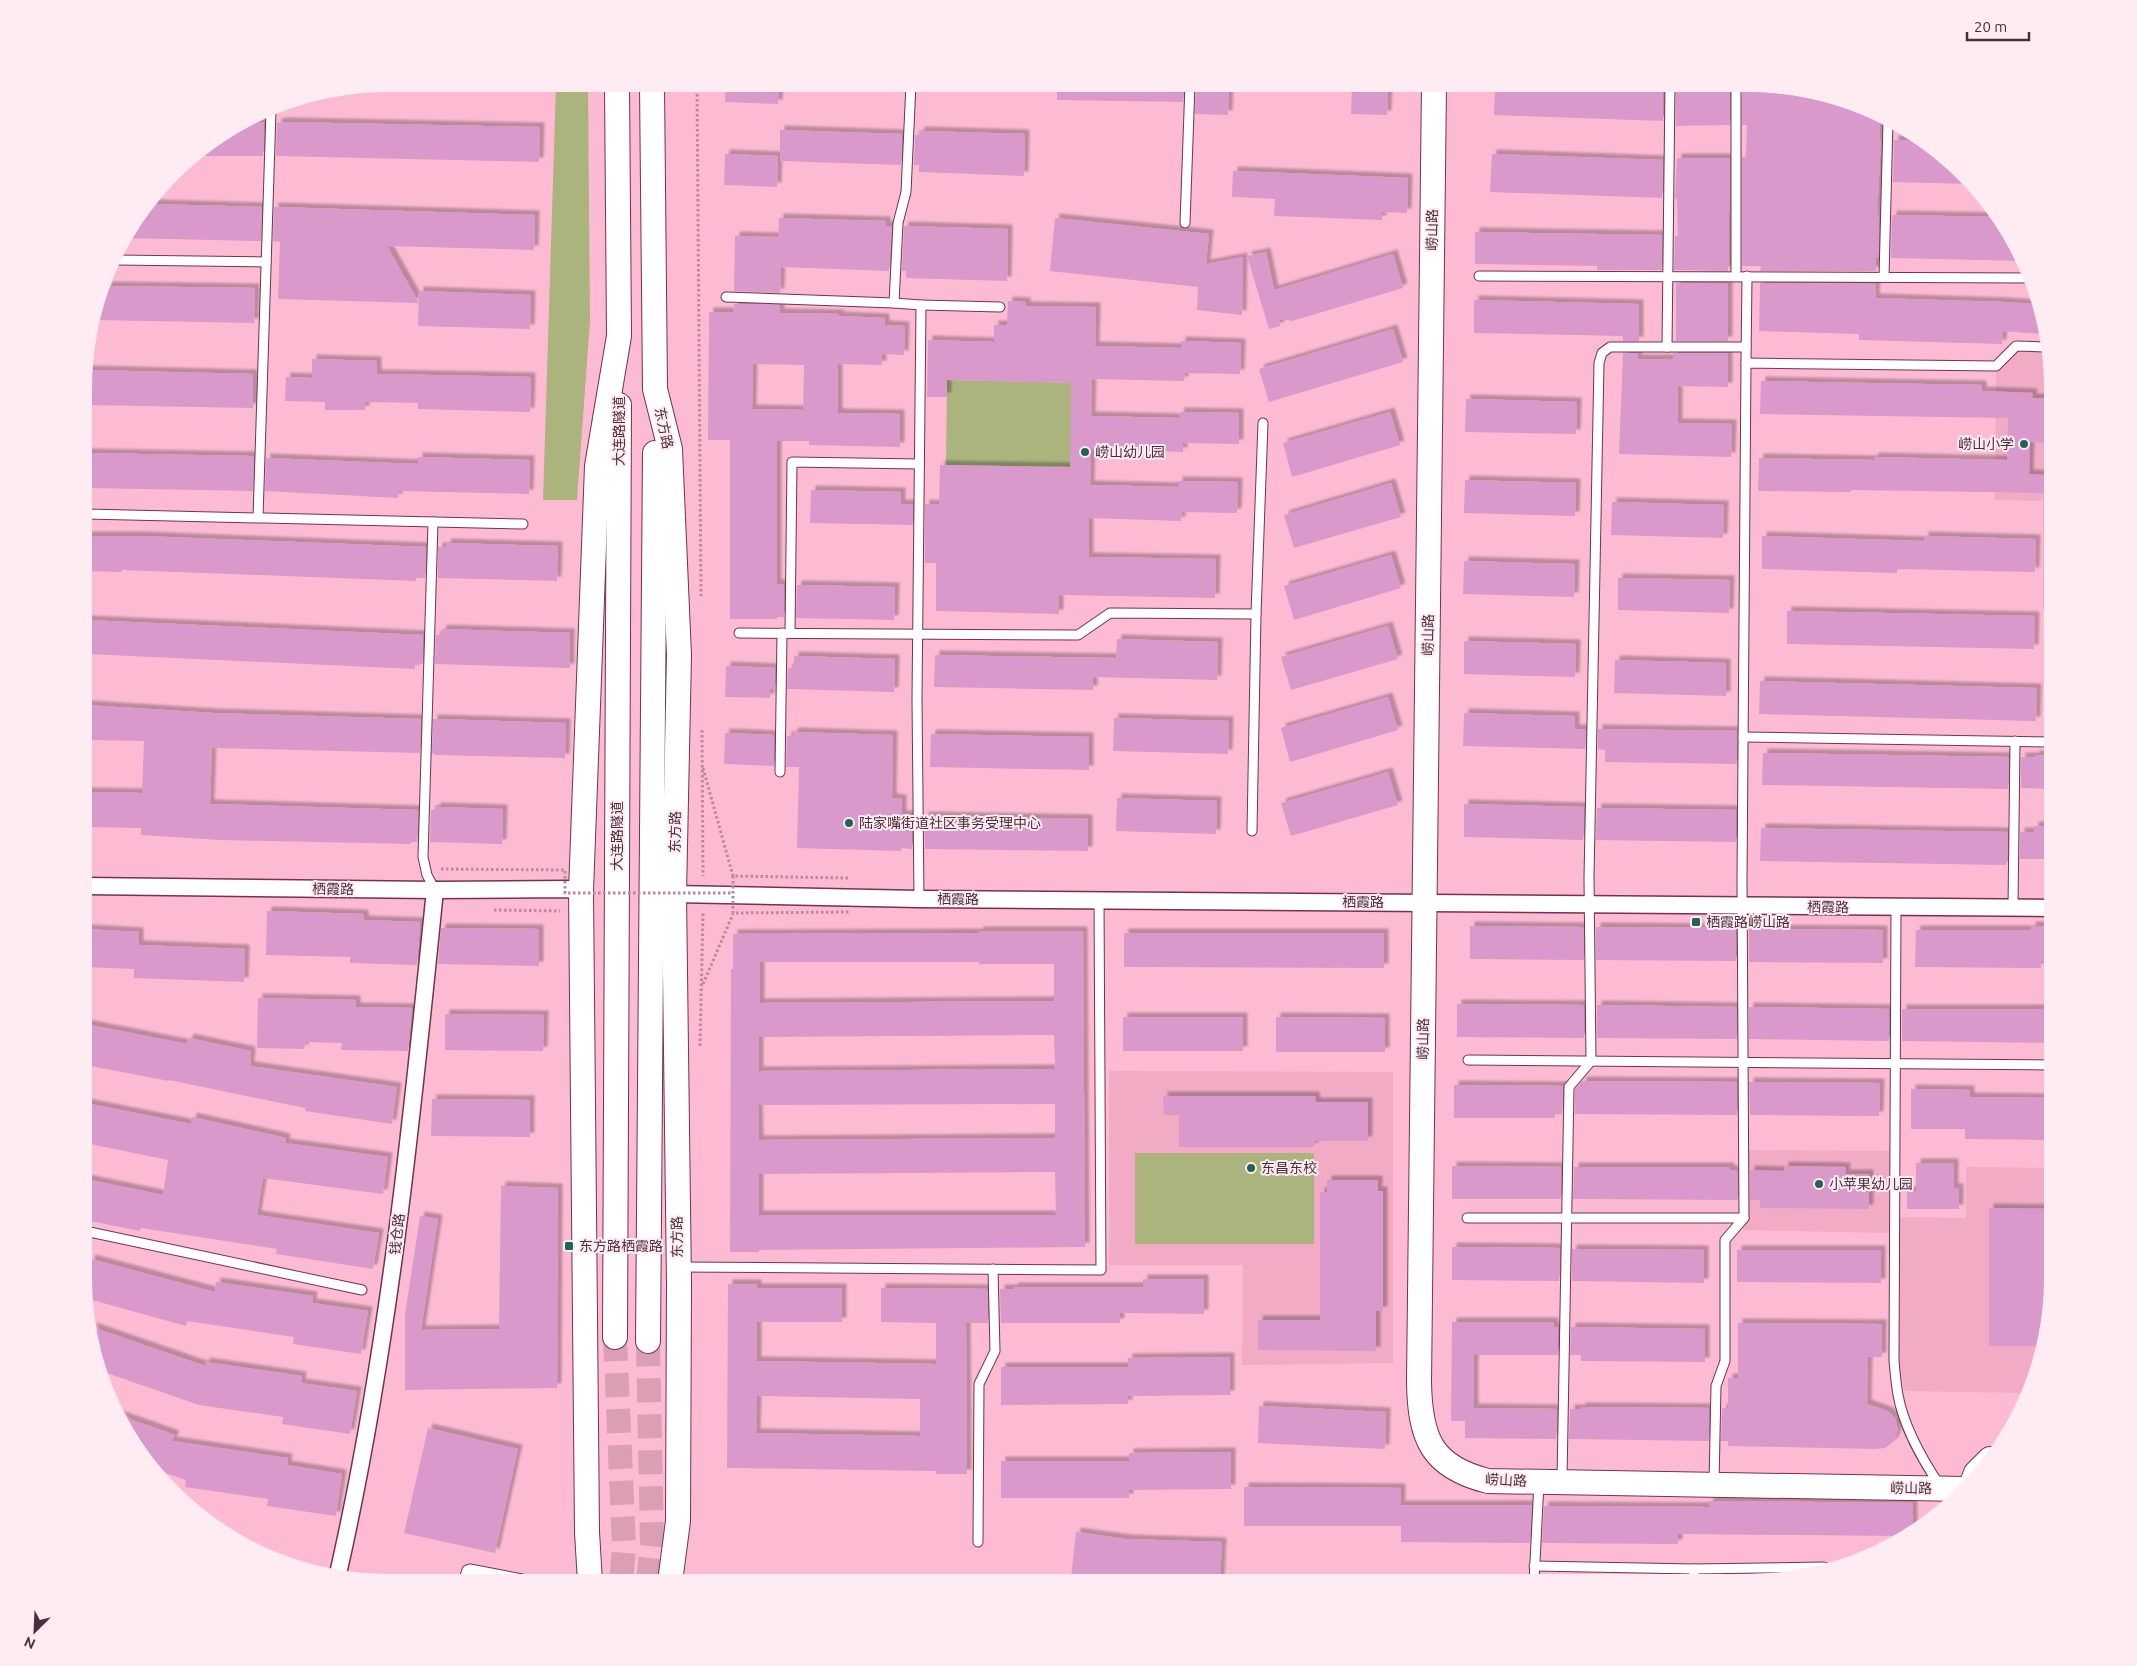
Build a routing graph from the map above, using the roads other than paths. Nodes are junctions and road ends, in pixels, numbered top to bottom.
1 (617, 93) edge
2 (652, 93) edge
3 (911, 93) edge
4 (1190, 93) edge
5 (1434, 93) edge
6 (1670, 93) edge
7 (1736, 93) edge
8 (271, 117) edge
9 (1888, 128) edge
10 (1185, 223) dead end
11 (122, 260) edge
12 (266, 262) junction
13 (1479, 276) dead end
14 (1668, 276) junction
15 (1736, 276) junction
16 (1747, 276) junction
17 (1884, 277) junction
18 (2023, 278) edge
19 (726, 297) dead end
20 (894, 303) junction
21 (921, 305) junction
22 (1000, 307) dead end
23 (619, 336) junction
24 (1667, 347) junction
25 (1746, 347) junction
26 (2042, 347) edge
27 (1746, 363) junction
28 (655, 389) junction
29 (1263, 423) dead end
30 (920, 464) junction
31 (92, 514) edge
32 (258, 518) junction
33 (433, 522) junction
34 (523, 524) dead end
35 (1256, 614) junction
36 (740, 633) dead end
37 (786, 633) junction
38 (918, 633) junction
39 (1743, 737) junction
40 (2015, 741) junction
41 (2044, 742) edge
42 (780, 772) dead end
43 (1252, 831) dead end
44 (92, 886) edge
45 (436, 890) junction
46 (581, 892) junction
47 (674, 894) junction
48 (919, 899) junction
49 (1099, 900) junction
50 (1425, 902) junction
51 (1590, 903) junction
52 (1742, 905) junction
53 (1896, 908) junction
54 (2013, 908) junction
55 (2044, 908) edge
56 (1468, 1060) dead end
57 (1591, 1061) junction
58 (1743, 1061) junction
59 (1896, 1063) junction
60 (2044, 1065) edge
61 (1567, 1217) junction
62 (1467, 1218) dead end
63 (1744, 1218) junction
64 (92, 1232) edge
65 (678, 1267) junction
66 (993, 1269) junction
67 (362, 1290) dead end
68 (614, 1337) tunnel mouth
69 (648, 1341) tunnel mouth
70 (1550, 1482) junction
71 (1714, 1484) junction
72 (1941, 1489) junction
73 (1956, 1489) edge
74 (978, 1542) dead end
75 (1534, 1566) junction
76 (1809, 1567) edge
77 (339, 1569) edge
78 (1694, 1569) junction
79 (465, 1574) edge
80 (496, 1574) edge
81 (590, 1574) edge
82 (671, 1574) edge
83 (1534, 1574) edge
84 (1694, 1574) edge

1 - 23 main road
2 - 28 main road, 东方路
3 - 20 lane
4 - 10 lane
5 - 50 main road, 崂山路
6 - 14 lane
7 - 15 lane
8 - 12 lane
9 - 17 lane
11 - 12 lane
12 - 32 lane
13 - 14 lane
14 - 15 lane
14 - 24 lane
15 - 16 lane
16 - 17 lane
16 - 25 lane
17 - 18 lane
19 - 20 lane
20 - 21 lane
21 - 22 lane
21 - 30 lane
23 - 46 main road
23 - 68 main road, 大连路隧道
24 - 25 lane
24 - 51 lane
25 - 27 lane
26 - 27 lane
27 - 39 lane
28 - 47 main road, 东方路
28 - 69 main road
29 - 35 lane
30 - 37 lane
30 - 38 lane
31 - 32 lane
32 - 33 lane
33 - 34 lane
33 - 45 lane
35 - 38 lane
35 - 43 lane
36 - 37 lane
37 - 38 lane
37 - 42 lane
38 - 48 lane
39 - 40 lane
39 - 52 lane
40 - 41 lane
40 - 54 lane
44 - 45 street, 栖霞路
45 - 46 street, 栖霞路
45 - 77 street, 钱仓路
46 - 81 main road
47 - 48 street, 栖霞路
47 - 65 main road, 东方路
48 - 49 street, 栖霞路
49 - 50 street, 栖霞路
49 - 66 lane
50 - 51 street, 栖霞路
50 - 70 main road, 崂山路
51 - 52 street, 栖霞路
51 - 57 lane
52 - 53 street, 栖霞路
52 - 58 lane
53 - 54 street, 栖霞路
53 - 59 lane
54 - 55 street, 栖霞路
56 - 57 lane
57 - 58 lane
57 - 61 lane
58 - 59 lane
58 - 63 lane
59 - 60 lane
59 - 72 lane
61 - 62 lane
61 - 63 lane
61 - 70 lane
63 - 71 lane
64 - 67 lane
65 - 66 lane
65 - 82 main road, 东方路
66 - 74 lane
70 - 71 main road, 崂山路
70 - 75 lane
71 - 72 main road, 崂山路
72 - 73 main road, 崂山路
75 - 78 lane
75 - 83 lane
76 - 78 lane
78 - 84 lane
79 - 80 lane

